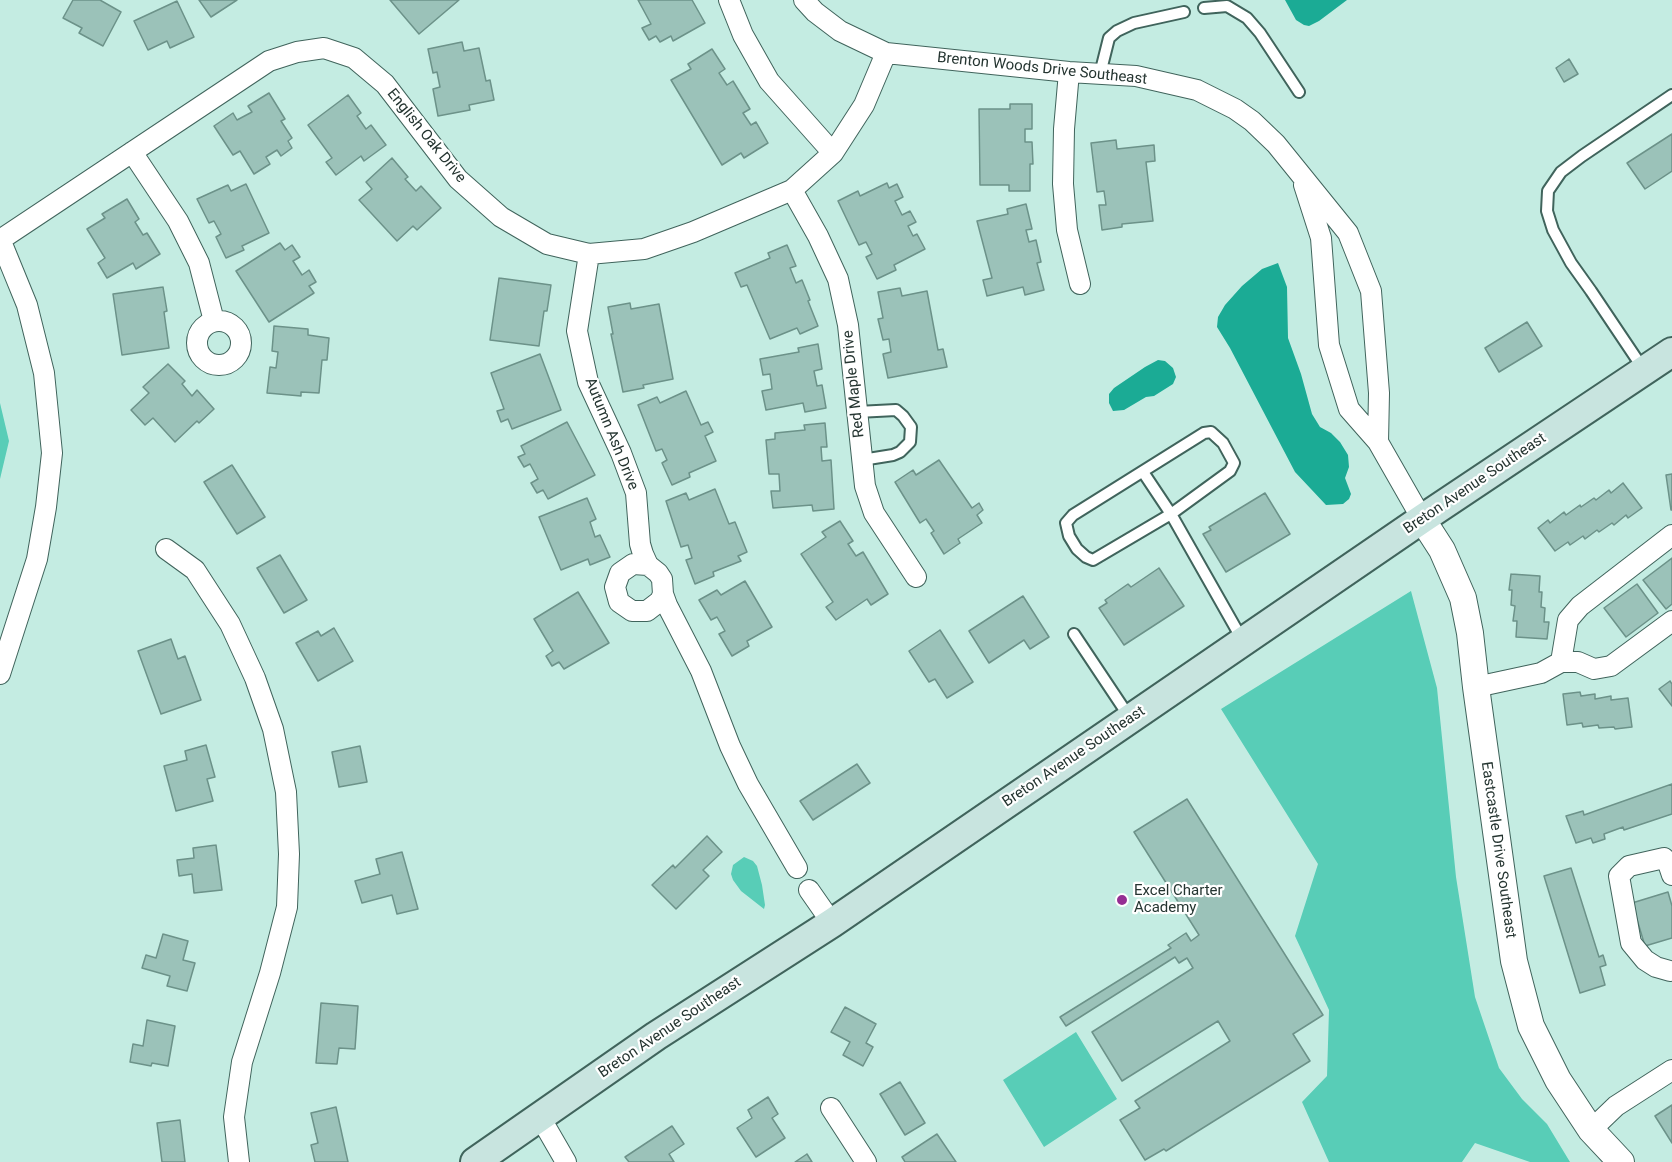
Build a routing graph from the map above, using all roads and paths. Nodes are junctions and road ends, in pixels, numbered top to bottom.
1 (729, 0) edge
2 (804, 0) edge
3 (1204, 8) dead end
4 (1184, 12) dead end
5 (886, 53) junction
6 (1069, 72) junction
7 (1100, 74) junction
8 (1299, 92) dead end
9 (1672, 95) edge
10 (132, 152) junction
11 (833, 153) junction
12 (1300, 173) junction
13 (792, 190) junction
14 (0, 240) edge
15 (589, 254) junction
16 (1080, 284) dead end
17 (214, 321) dead end
18 (1672, 352) edge
19 (1644, 370) junction
20 (857, 412) junction
21 (1378, 442) junction
22 (862, 460) junction
23 (1143, 472) junction
24 (1171, 514) junction
25 (1422, 519) junction
26 (1672, 535) edge
27 (640, 544) junction
28 (166, 549) dead end
29 (648, 565) junction
30 (626, 568) junction
31 (916, 577) dead end
32 (658, 601) junction
33 (1672, 621) edge
34 (1074, 634) dead end
35 (1243, 641) junction
36 (1561, 662) junction
37 (0, 674) edge
38 (1476, 687) junction
39 (1130, 719) junction
40 (797, 868) dead end
41 (1672, 875) edge
42 (809, 890) dead end
43 (832, 923) junction
44 (1671, 972) edge
45 (1672, 1070) edge
46 (831, 1108) dead end
47 (540, 1118) junction
48 (1591, 1130) junction
49 (239, 1162) edge
50 (475, 1162) edge
51 (566, 1162) edge
52 (866, 1162) edge
53 (1621, 1162) edge

1 - 11 street
2 - 5 street, Brenton Woods Drive Southeast
3 - 8 lane
4 - 7 lane
5 - 6 street, Brenton Woods Drive Southeast
5 - 11 street, English Oak Drive
6 - 7 street, Brenton Woods Drive Southeast
6 - 16 street
7 - 12 street, Brenton Woods Drive Southeast
9 - 19 lane
10 - 14 street, English Oak Drive
10 - 15 street, English Oak Drive
10 - 17 street
11 - 13 street, English Oak Drive
12 - 21 street, Brenton Woods Drive Southeast
12 - 21 street, Brenton Woods Drive Southeast
13 - 15 street, English Oak Drive
13 - 20 street, Red Maple Drive
14 - 37 street
15 - 27 street, Autumn Ash Drive
18 - 19 main road, Breton Avenue Southeast
19 - 25 main road, Breton Avenue Southeast
20 - 22 street, Red Maple Drive
20 - 22 lane
21 - 25 street, Brenton Woods Drive Southeast
22 - 31 street, Red Maple Drive
23 - 24 lane
23 - 24 lane
23 - 24 lane
24 - 35 lane
25 - 35 main road, Breton Avenue Southeast
25 - 38 street, Eastcastle Drive Southeast
26 - 36 street
27 - 29 street, Autumn Ash Drive
27 - 30 street
28 - 49 street
29 - 30 street
29 - 32 street, Autumn Ash Drive
30 - 32 street
32 - 40 street, Autumn Ash Drive
33 - 36 street
34 - 39 lane
35 - 39 main road, Breton Avenue Southeast
36 - 38 street
38 - 48 street, Eastcastle Drive Southeast
39 - 43 main road, Breton Avenue Southeast
41 - 44 street
42 - 43 street
43 - 47 main road, Breton Avenue Southeast
45 - 48 street
46 - 52 street
47 - 50 main road, Breton Avenue Southeast
47 - 51 street
48 - 53 street, Eastcastle Drive Southeast

